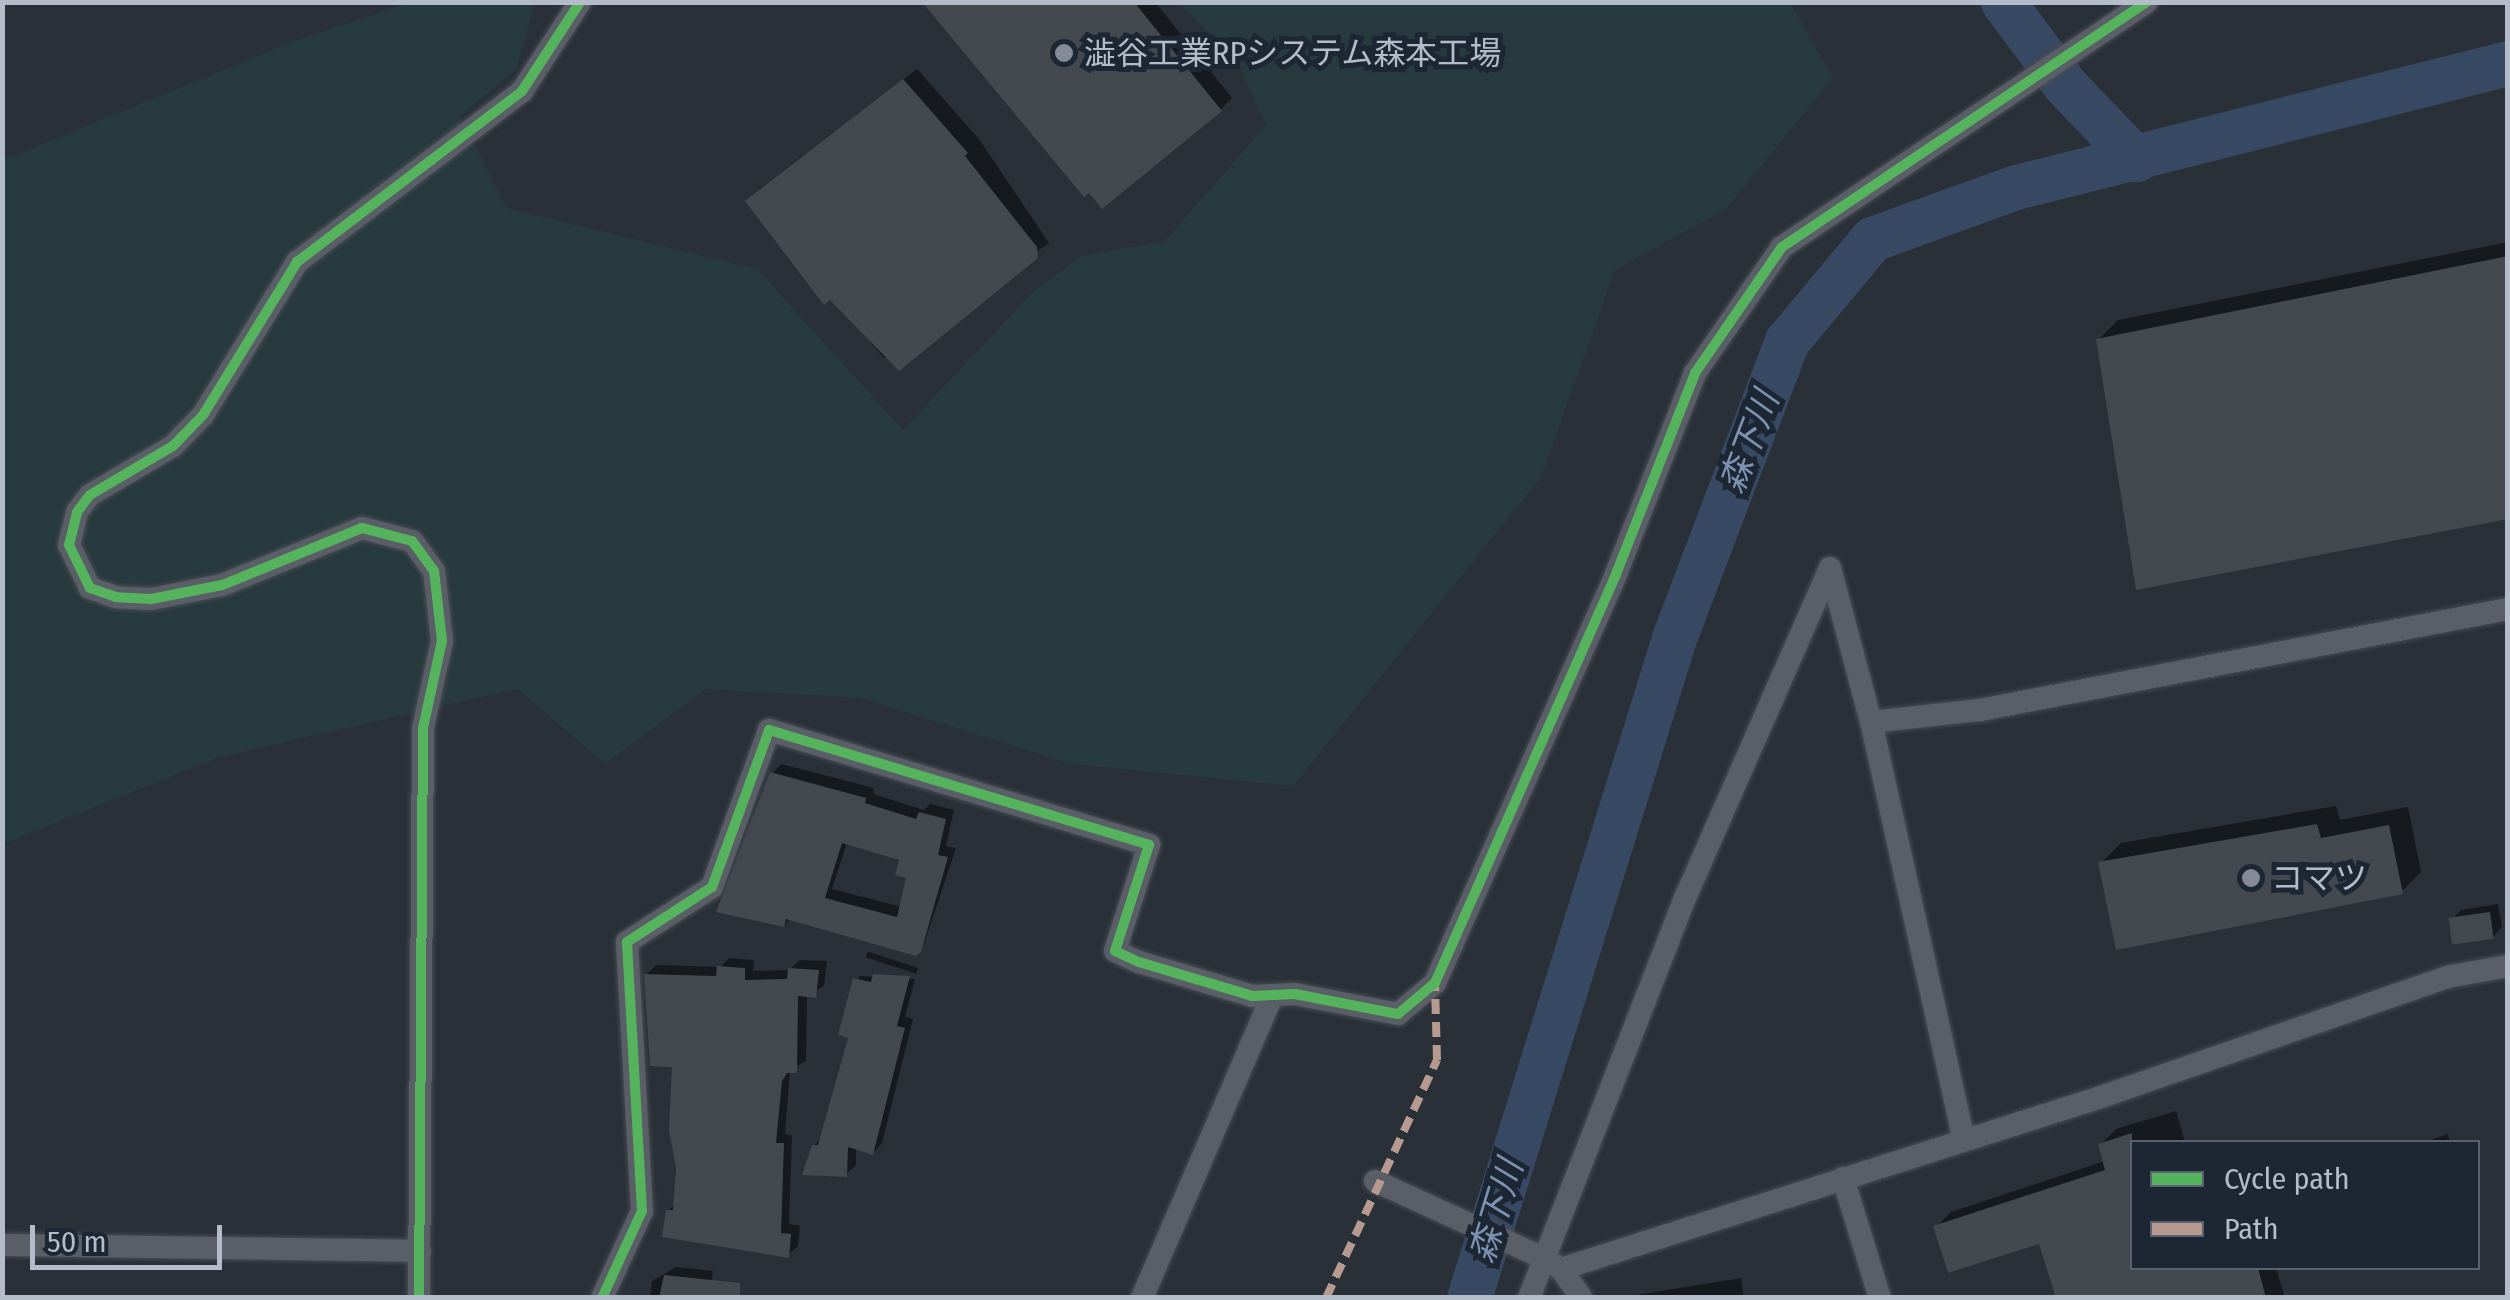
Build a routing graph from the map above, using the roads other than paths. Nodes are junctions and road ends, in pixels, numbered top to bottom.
1 (580, 2) edge
2 (2146, 2) edge
3 (2508, 608) edge
4 (1871, 722) junction
5 (2508, 966) edge
6 (1271, 999) junction
7 (1963, 1136) junction
8 (1844, 1178) junction
9 (1383, 1184) dead end
10 (2, 1244) edge
11 (420, 1251) junction
12 (1546, 1260) junction
13 (419, 1298) edge
14 (602, 1298) edge
15 (1142, 1298) edge
16 (1529, 1298) edge
17 (1581, 1298) edge
18 (1880, 1298) edge

1 - 11 street
2 - 6 street
3 - 4 street
4 - 7 street
4 - 12 street
5 - 7 street
6 - 14 street
6 - 15 street
7 - 8 street
8 - 12 street
8 - 18 street
9 - 12 street
10 - 11 street
11 - 13 street
12 - 16 street
12 - 17 street

